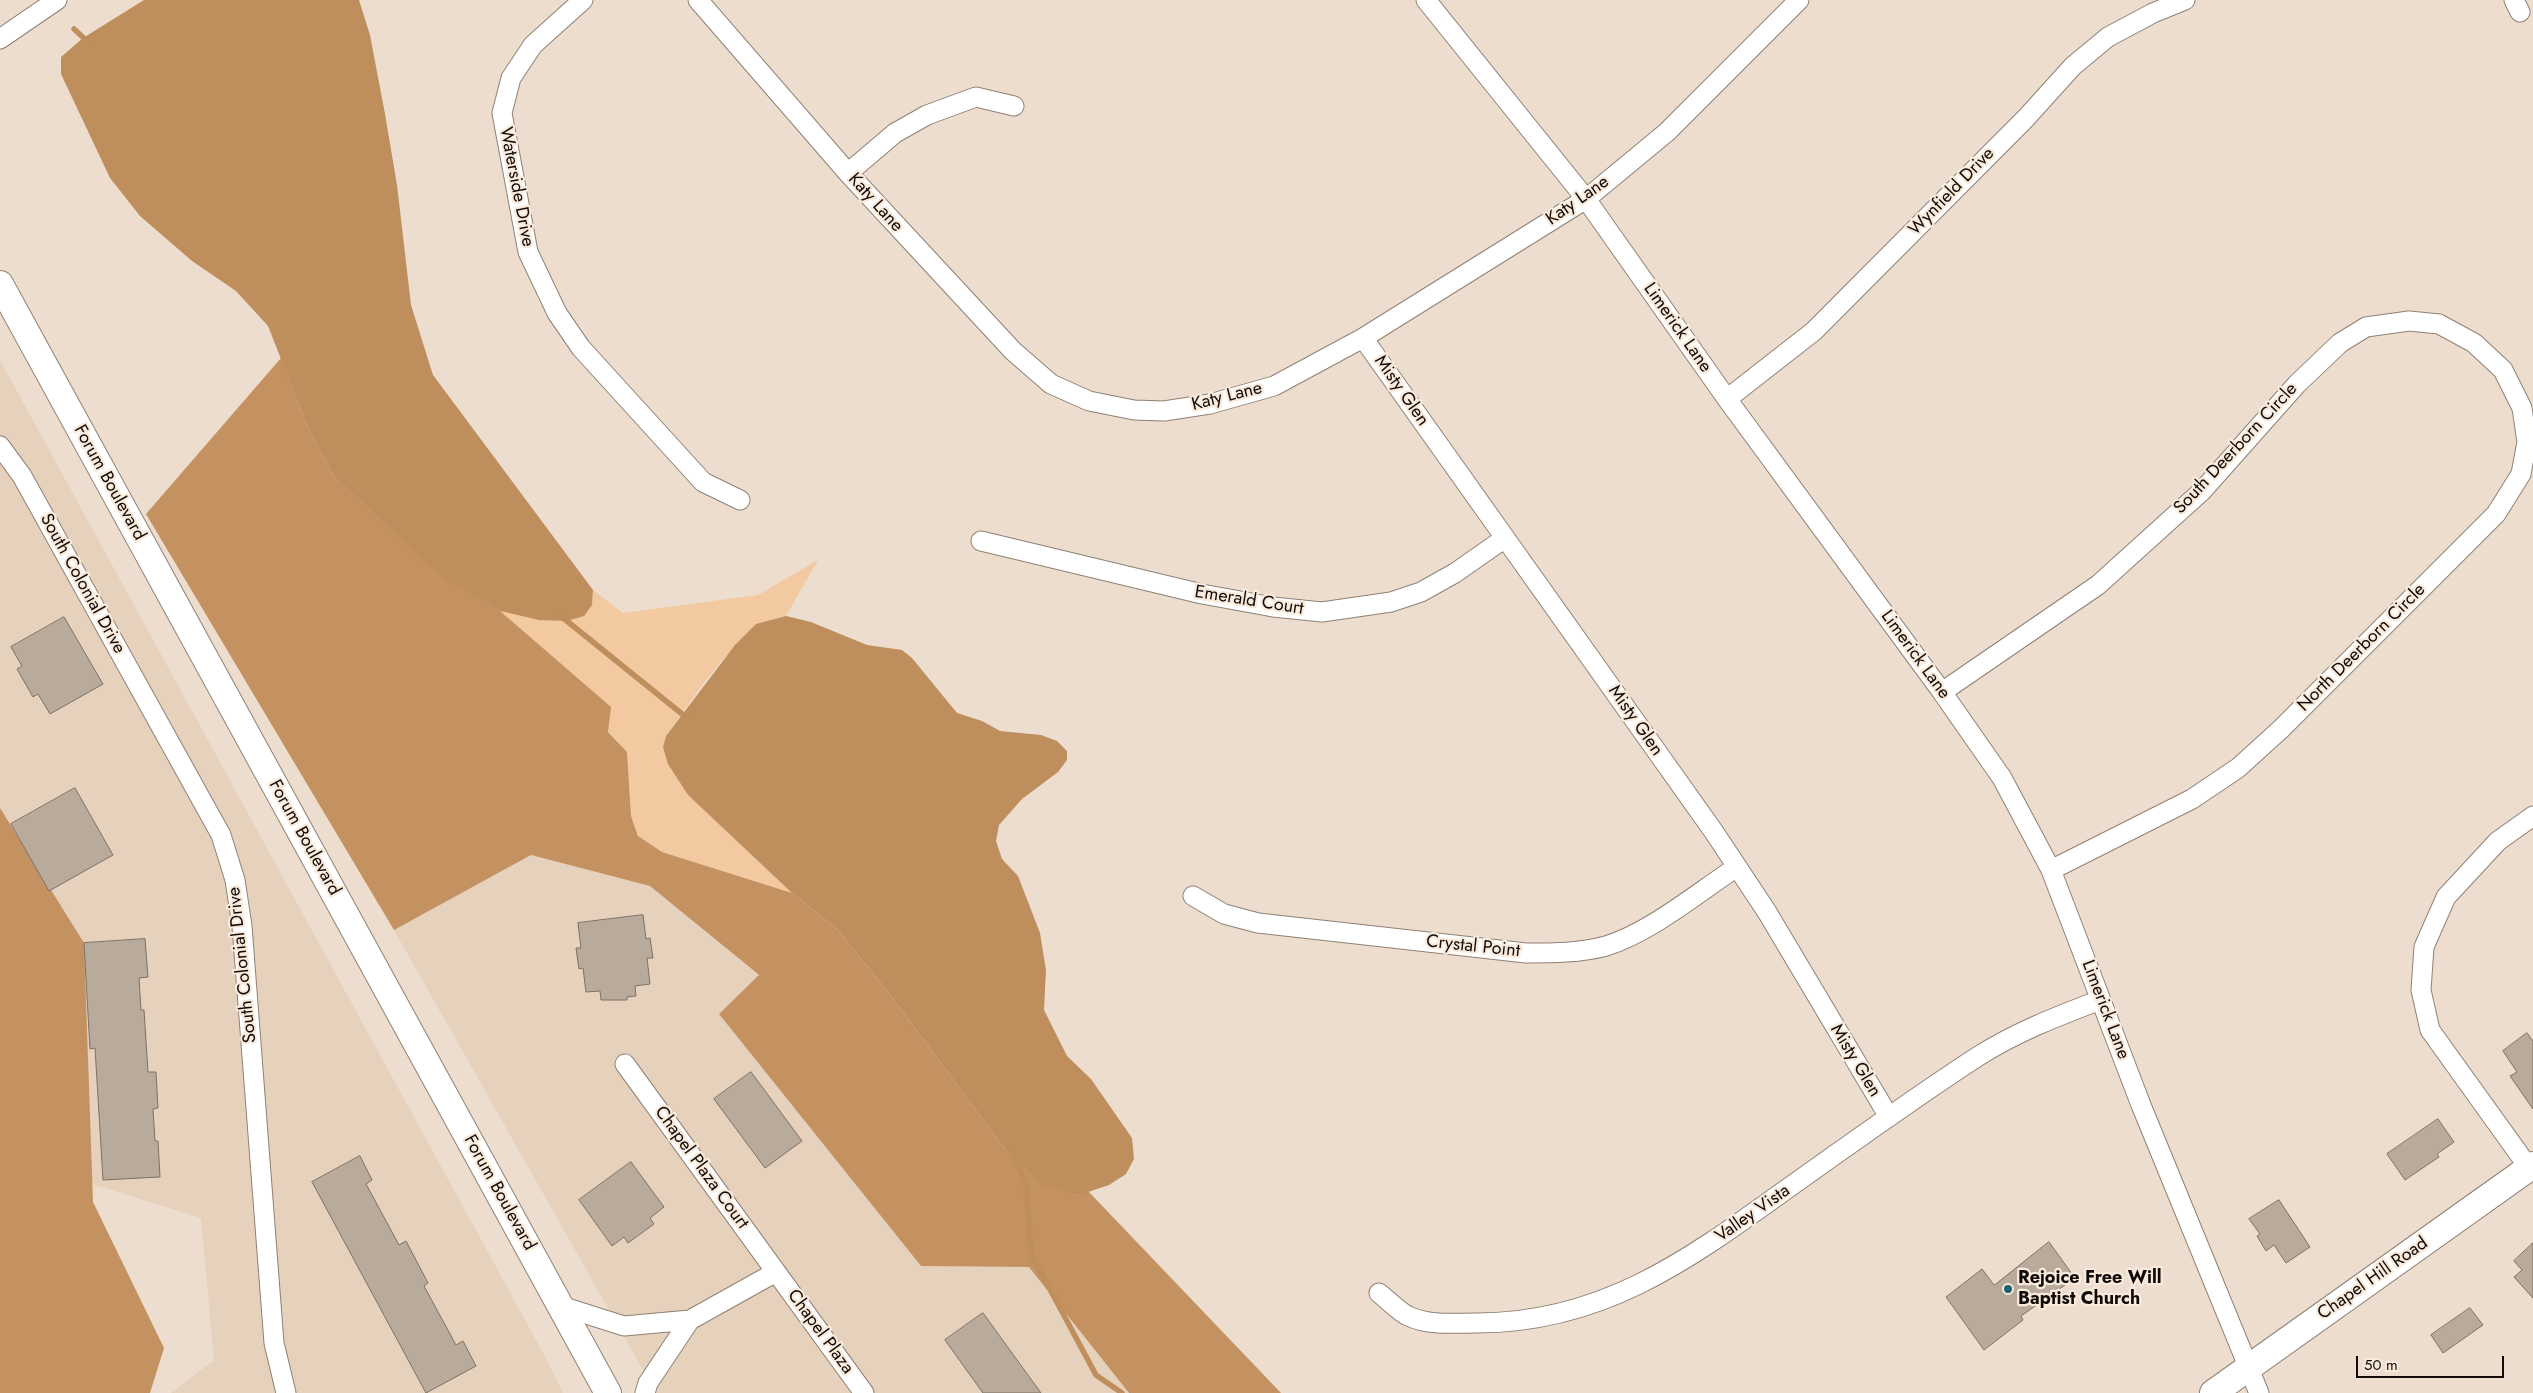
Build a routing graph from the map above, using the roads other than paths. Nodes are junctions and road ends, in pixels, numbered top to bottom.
1 (57, 0) edge
2 (583, 0) edge
3 (698, 0) edge
4 (1426, 0) edge
5 (1799, 0) edge
6 (2185, 0) edge
7 (0, 39) edge
8 (1014, 106) dead end
9 (848, 173) junction
10 (1586, 199) junction
11 (0, 284) edge
12 (1363, 338) junction
13 (2474, 343) joint
14 (1727, 399) junction
15 (0, 446) edge
16 (740, 500) dead end
17 (1505, 538) junction
18 (981, 541) dead end
19 (1942, 692) junction
20 (2533, 816) edge
21 (1737, 867) junction
22 (2051, 870) junction
23 (1193, 896) dead end
24 (2100, 1000) junction
25 (625, 1064) dead end
26 (1889, 1117) junction
27 (2531, 1167) edge
28 (776, 1272) junction
29 (1379, 1293) dead end
30 (561, 1306) junction
31 (690, 1320) junction
32 (2247, 1368) junction
33 (286, 1393) edge
34 (608, 1393) edge
35 (645, 1393) edge
36 (864, 1393) edge
37 (2213, 1393) edge
38 (2259, 1393) edge

1 - 7 street
2 - 16 street, Waterside Drive
3 - 9 street, Katy Lane
4 - 10 street, Limerick Lane
5 - 10 street, Katy Lane
6 - 14 street, Wynfield Drive
8 - 9 street
9 - 12 street, Katy Lane
10 - 12 street, Katy Lane
10 - 14 street, Limerick Lane
11 - 30 street, Forum Boulevard
12 - 17 street, Misty Glen
13 - 19 street, South Deerborn Circle
13 - 22 street, North Deerborn Circle
14 - 19 street, Limerick Lane
15 - 33 street, South Colonial Drive
17 - 18 street, Emerald Court
17 - 21 street, Misty Glen
19 - 22 street, Limerick Lane
20 - 27 street
21 - 23 street, Crystal Point
21 - 26 street, Misty Glen
22 - 24 street, Limerick Lane
24 - 26 street, Valley Vista
24 - 32 street, Limerick Lane
25 - 28 street, Chapel Plaza Court
26 - 29 street, Valley Vista
27 - 32 street, Chapel Hill Road
28 - 31 street
28 - 36 street, Chapel Plaza
30 - 31 street
30 - 34 street, Forum Boulevard
31 - 35 street
32 - 37 street, Chapel Hill Road
32 - 38 street, Limerick Lane

